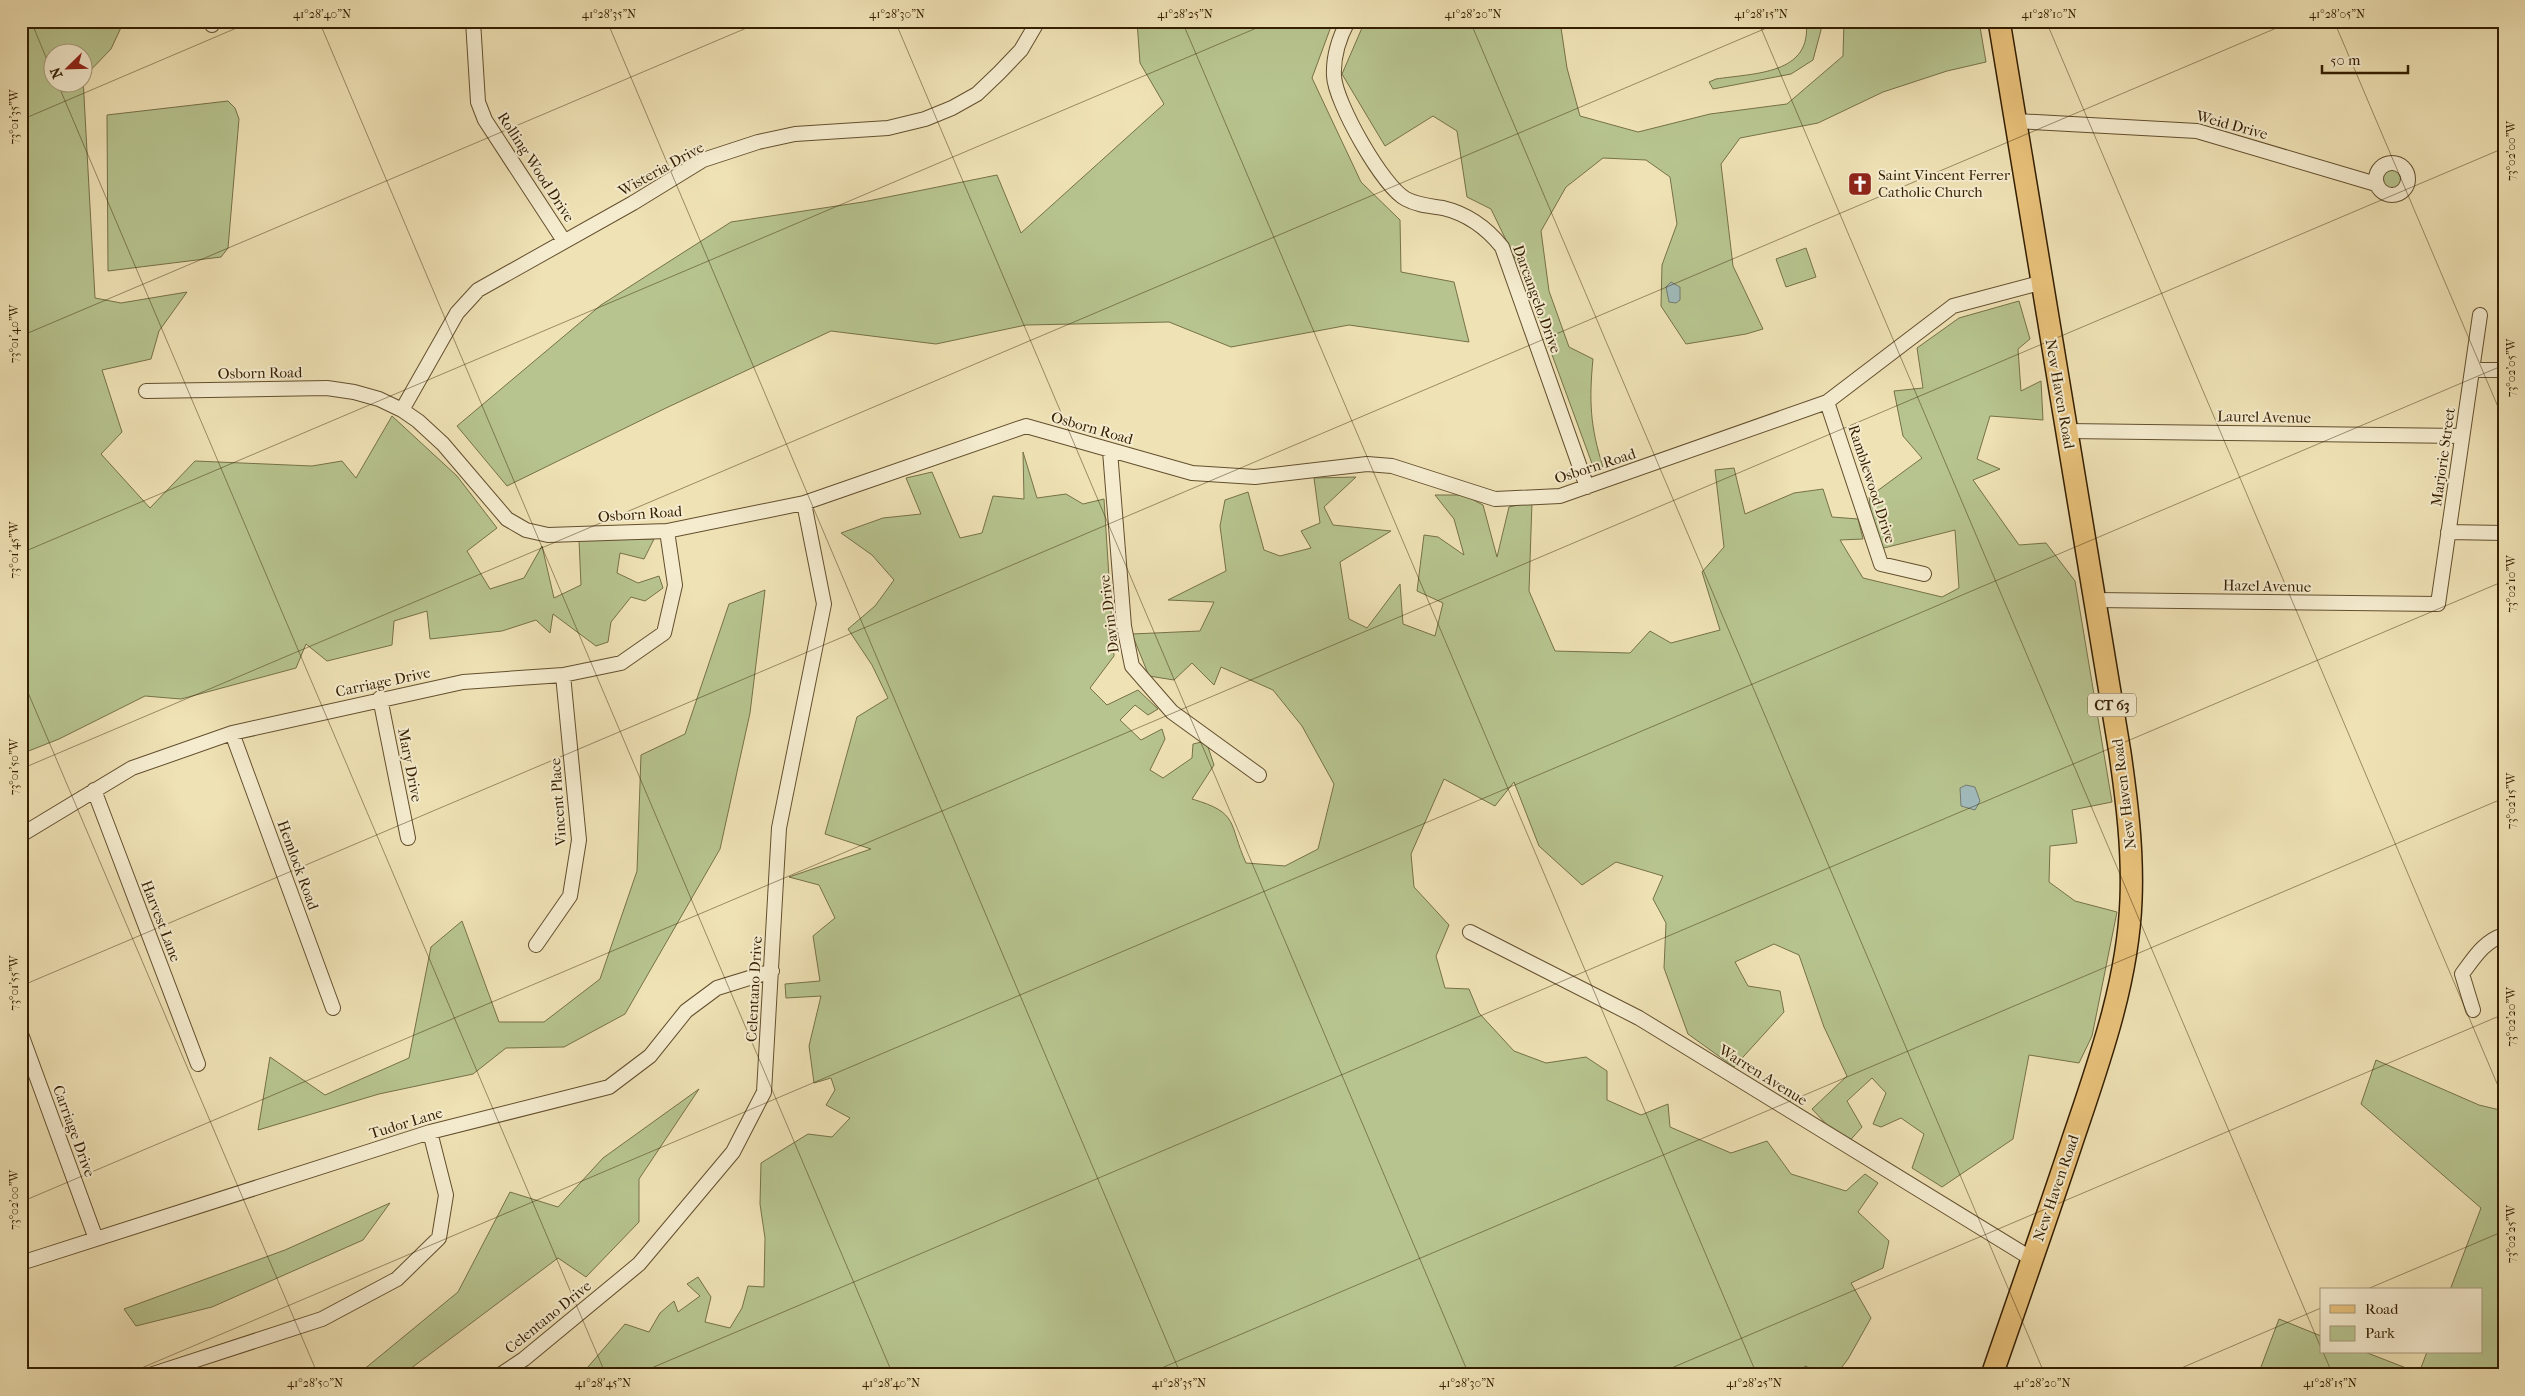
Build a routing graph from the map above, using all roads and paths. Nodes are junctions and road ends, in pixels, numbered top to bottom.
1 (474, 21) edge
2 (1038, 21) edge
3 (1348, 21) edge
4 (1999, 21) edge
5 (2016, 121) junction
6 (2376, 184) dead end
7 (564, 241) junction
8 (2040, 283) junction
9 (2480, 315) dead end
10 (2473, 370) junction
11 (2504, 370) edge
12 (146, 391) dead end
13 (1827, 402) junction
14 (402, 410) junction
15 (2067, 431) junction
16 (2461, 436) junction
17 (1110, 451) junction
18 (1587, 487) junction
19 (804, 503) junction
20 (667, 531) junction
21 (2448, 532) junction
22 (2504, 533) edge
23 (1924, 574) dead end
24 (2095, 600) junction
25 (2438, 604) joint
26 (563, 675) junction
27 (380, 698) junction
28 (232, 733) junction
29 (1259, 775) dead end
30 (94, 790) junction
31 (21, 835) edge
32 (408, 838) dead end
33 (1470, 932) dead end
34 (2504, 935) edge
35 (536, 946) dead end
36 (772, 971) junction
37 (334, 1008) dead end
38 (2473, 1010) dead end
39 (21, 1034) edge
40 (198, 1064) dead end
41 (430, 1132) junction
42 (96, 1239) junction
43 (2032, 1259) junction
44 (21, 1263) edge
45 (150, 1375) edge
46 (500, 1375) edge
47 (1992, 1375) edge

1 - 7 street, Rolling Wood Drive
2 - 7 street, Wisteria Drive
3 - 18 street, Darcangelo Drive
4 - 5 main road, New Haven Road / CT 63
5 - 6 street, Weid Drive
5 - 8 main road, New Haven Road / CT 63
7 - 14 street, Wisteria Drive
8 - 13 street, Osborn Road
8 - 15 main road, New Haven Road / CT 63
9 - 10 street, Marjorie Street
10 - 11 street
10 - 16 street, Marjorie Street
12 - 14 street, Osborn Road
13 - 18 street, Osborn Road
13 - 23 street, Ramblewood Drive
14 - 20 street, Osborn Road
15 - 16 street, Laurel Avenue
15 - 24 main road, New Haven Road / CT 63
16 - 21 street, Marjorie Street
17 - 18 street, Osborn Road
17 - 19 street, Osborn Road
17 - 29 street, Davin Drive
19 - 20 street, Osborn Road
19 - 36 street, Celentano Drive
20 - 26 street, Carriage Drive
21 - 22 street
21 - 25 street, Marjorie Street
24 - 25 street, Hazel Avenue
24 - 43 main road, New Haven Road / CT 63
26 - 27 street, Carriage Drive
26 - 35 street, Vincent Place
27 - 28 street, Carriage Drive
27 - 32 street, Mary Drive
28 - 30 street, Carriage Drive
28 - 37 street, Hemlock Road
30 - 31 street, Carriage Drive
30 - 40 street, Harvest Lane
33 - 43 street, Warren Avenue
34 - 38 street
36 - 41 street, Tudor Lane
36 - 46 street, Celentano Drive
39 - 42 street, Carriage Drive
41 - 42 street, Tudor Lane
41 - 45 street
42 - 44 street, Tudor Lane
43 - 47 main road, New Haven Road / CT 63

